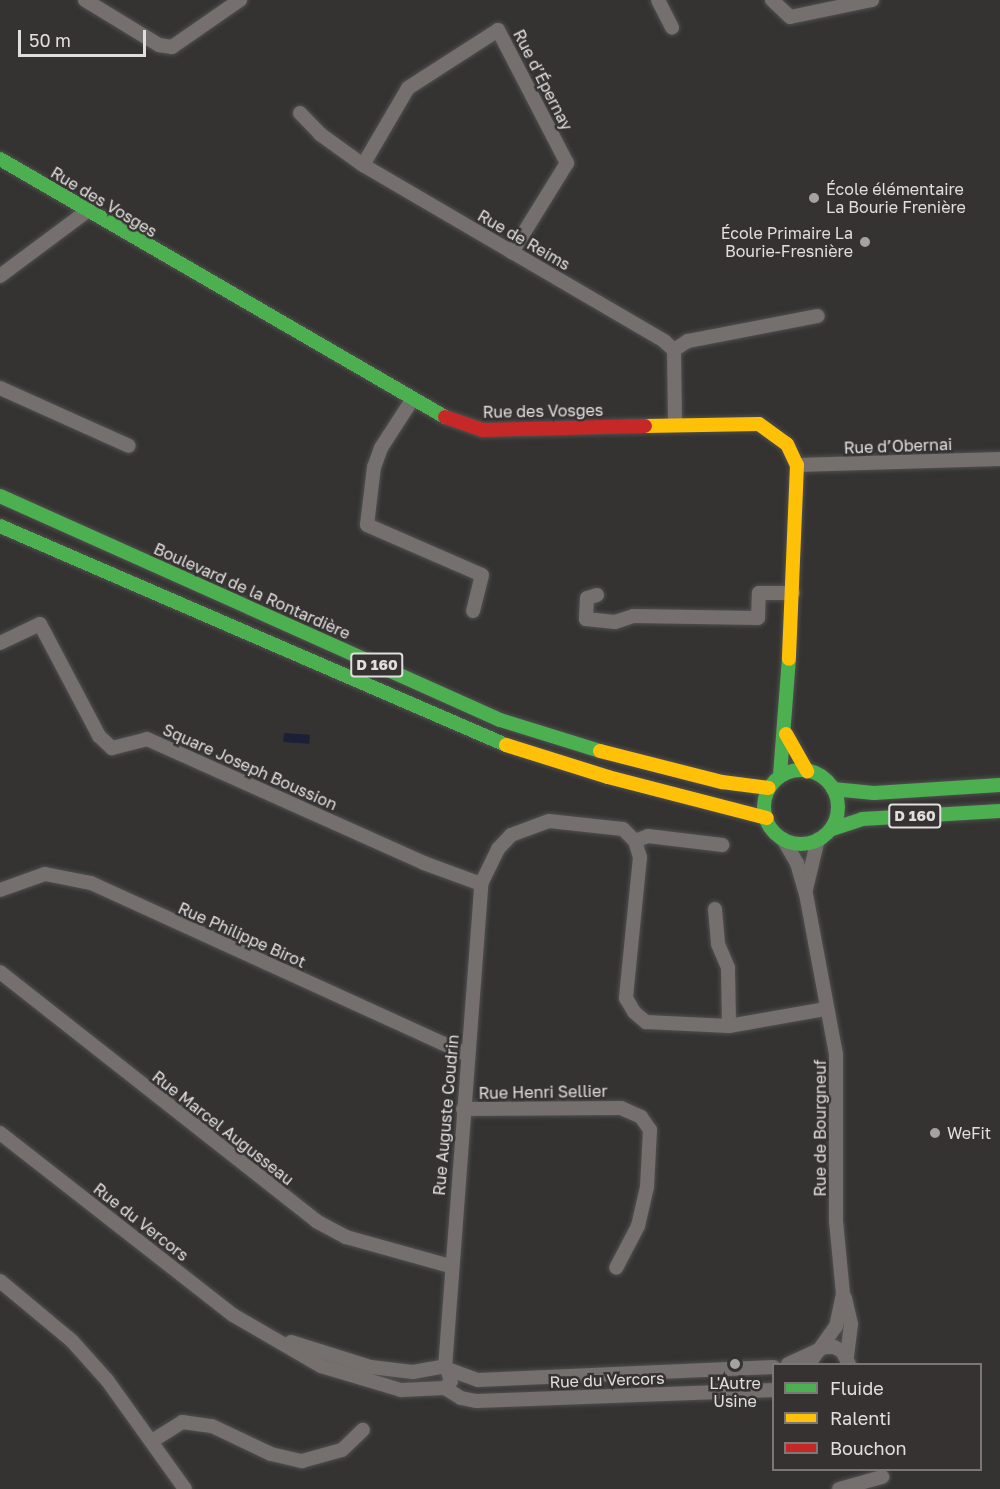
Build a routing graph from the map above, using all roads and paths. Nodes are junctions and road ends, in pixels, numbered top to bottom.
1 (84, 0) edge
2 (240, 0) edge
3 (658, 0) edge
4 (772, 0) edge
5 (872, 0) edge
6 (672, 27) dead end
7 (300, 113) dead end
8 (0, 159) edge
9 (363, 165) junction
10 (86, 212) junction
11 (512, 252) junction
12 (0, 276) edge
13 (818, 316) dead end
14 (674, 350) junction
15 (0, 388) edge
16 (411, 400) junction
17 (675, 424) junction
18 (129, 446) dead end
19 (1000, 459) edge
20 (797, 465) junction
21 (0, 496) edge
22 (0, 526) edge
23 (0, 539) edge
24 (122, 581) junction
25 (793, 593) junction
26 (597, 595) dead end
27 (473, 611) dead end
28 (0, 643) edge
29 (786, 734) junction
30 (807, 771) junction
31 (780, 775) junction
32 (1000, 785) edge
33 (769, 788) junction
34 (833, 789) junction
35 (1000, 812) edge
36 (767, 818) junction
37 (832, 829) junction
38 (783, 839) junction
39 (818, 839) junction
40 (635, 841) junction
41 (722, 845) dead end
42 (481, 884) junction
43 (0, 890) edge
44 (806, 894) junction
45 (715, 909) dead end
46 (0, 972) edge
47 (825, 1009) junction
48 (729, 1026) junction
49 (467, 1054) junction
50 (463, 1109) junction
51 (0, 1133) edge
52 (450, 1266) junction
53 (616, 1268) dead end
54 (0, 1281) edge
55 (843, 1294) junction
56 (263, 1334) junction
57 (817, 1351) junction
58 (848, 1361) edge
59 (792, 1363) edge
60 (810, 1363) edge
61 (772, 1367) edge
62 (440, 1368) junction
63 (441, 1388) junction
64 (772, 1390) edge
65 (363, 1430) dead end
66 (152, 1441) junction
67 (883, 1478) edge
68 (185, 1489) edge
69 (838, 1489) edge

1 - 2 street
3 - 6 street
4 - 5 street
7 - 9 street, Rue de Reims
8 - 10 main road, Rue des Vosges
9 - 11 street, Rue de Reims
9 - 11 street, Rue d’Épernay
10 - 12 street
10 - 16 main road, Rue des Vosges
11 - 14 street, Rue de Reims
13 - 14 street
14 - 17 street
15 - 18 street
16 - 17 main road, Rue des Vosges
16 - 27 street
17 - 20 main road, Rue des Vosges
19 - 20 street, Rue d’Obernai
20 - 25 main road
21 - 33 main road, Boulevard de la Rontardière / D 160
22 - 24 main road, D 160
23 - 24 main road
24 - 36 main road, D 160
25 - 26 street
25 - 29 main road
28 - 42 street, Square Joseph Boussion
29 - 30 main road
29 - 31 main road
30 - 31 main road
30 - 34 main road
31 - 33 main road
32 - 34 main road, D 160
33 - 36 main road
34 - 37 main road
35 - 37 main road, D 160
36 - 38 main road
37 - 39 main road
38 - 39 main road
38 - 44 street, Rue de Bourgneuf
39 - 44 street, Rue de Bourgneuf
40 - 41 street
40 - 42 street
40 - 48 street
42 - 49 street, Rue Auguste Coudrin
43 - 49 street, Rue Philippe Birot
44 - 47 street, Rue de Bourgneuf
45 - 48 street
46 - 52 street, Rue Marcel Augusseau
47 - 48 street
47 - 55 street, Rue de Bourgneuf
49 - 50 street, Rue Auguste Coudrin
50 - 52 street, Rue Auguste Coudrin
50 - 53 street, Rue Henri Sellier
51 - 56 street, Rue du Vercors
52 - 62 street, Rue Auguste Coudrin
54 - 66 street
55 - 57 street, Rue de Bourgneuf
55 - 58 street, Rue de Bourgneuf
56 - 62 street, Rue du Vercors
56 - 63 street, Rue du Vercors
57 - 58 street
57 - 59 street
57 - 60 street, Rue de Bourgneuf
61 - 62 street, Rue du Vercors
62 - 63 street
62 - 63 street
63 - 64 street, Rue du Vercors
65 - 66 street
66 - 68 street
67 - 69 street

